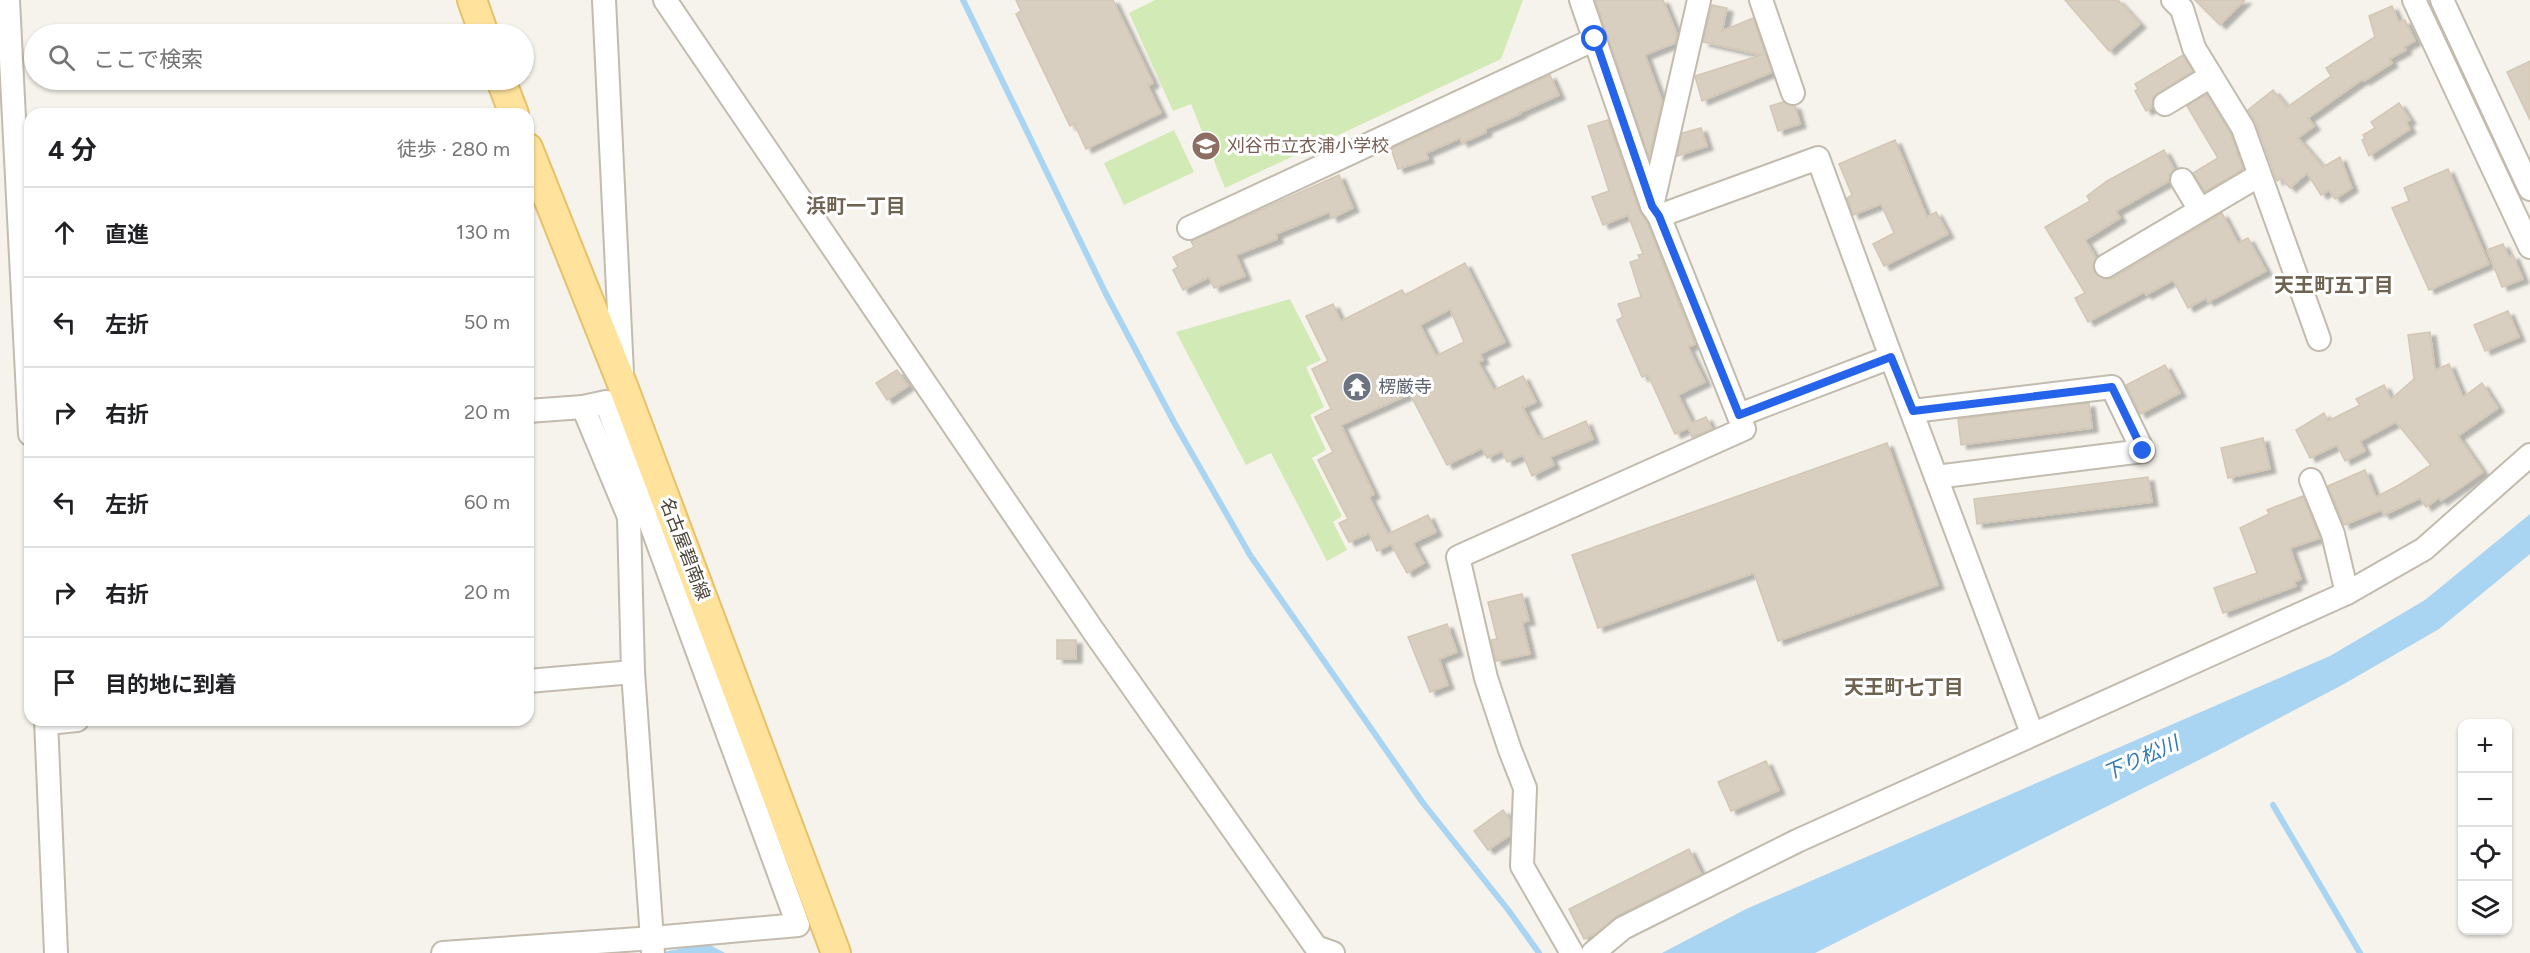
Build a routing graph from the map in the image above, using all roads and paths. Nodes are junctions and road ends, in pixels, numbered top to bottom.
1 (8, 0) edge
2 (472, 0) edge
3 (604, 0) edge
4 (665, 0) edge
5 (1581, 0) edge
6 (1699, 0) edge
7 (1761, 0) edge
8 (2414, 0) edge
9 (2442, 0) edge
10 (2182, 3) edge
11 (480, 24) edge
12 (1595, 39) junction
13 (2211, 76) junction
14 (505, 90) edge
15 (1793, 93) dead end
16 (2165, 104) dead end
17 (512, 108) edge
18 (8, 144) edge
19 (534, 163) edge
20 (2258, 176) junction
21 (2182, 180) dead end
22 (2530, 189) edge
23 (2200, 210) junction
24 (1655, 211) junction
25 (1189, 228) dead end
26 (2530, 247) edge
27 (2106, 266) dead end
28 (2319, 339) dead end
29 (24, 355) edge
30 (1891, 357) junction
31 (623, 386) junction
32 (584, 407) junction
33 (534, 411) edge
34 (1913, 411) junction
35 (1739, 415) junction
36 (2530, 455) edge
37 (1936, 477) junction
38 (2311, 480) dead end
39 (2347, 593) junction
40 (633, 672) junction
41 (534, 680) edge
42 (47, 726) edge
43 (2032, 734) junction
44 (653, 946) edge
45 (1319, 951) edge
46 (56, 953) edge
47 (443, 953) edge
48 (836, 953) edge
49 (1572, 953) edge
50 (1593, 953) edge

1 - 18 street
2 - 11 main road
3 - 31 street
4 - 45 street
5 - 12 street
6 - 24 street
7 - 15 street
8 - 26 street
9 - 22 street
10 - 13 street
12 - 24 street
12 - 25 street
13 - 16 street
13 - 20 street
14 - 17 main road
18 - 29 street
19 - 31 main road, 名古屋碧南線
20 - 23 street
20 - 28 street
21 - 23 street
23 - 27 street
24 - 30 street
24 - 35 street
30 - 34 street
30 - 35 street
31 - 48 main road, 名古屋碧南線
32 - 33 street
32 - 40 street
32 - 44 street
34 - 37 street
34 - 37 street
35 - 49 street
36 - 39 street
37 - 43 street
38 - 39 street
39 - 43 street
40 - 41 street
40 - 44 street
42 - 46 street
43 - 50 street
44 - 47 street

